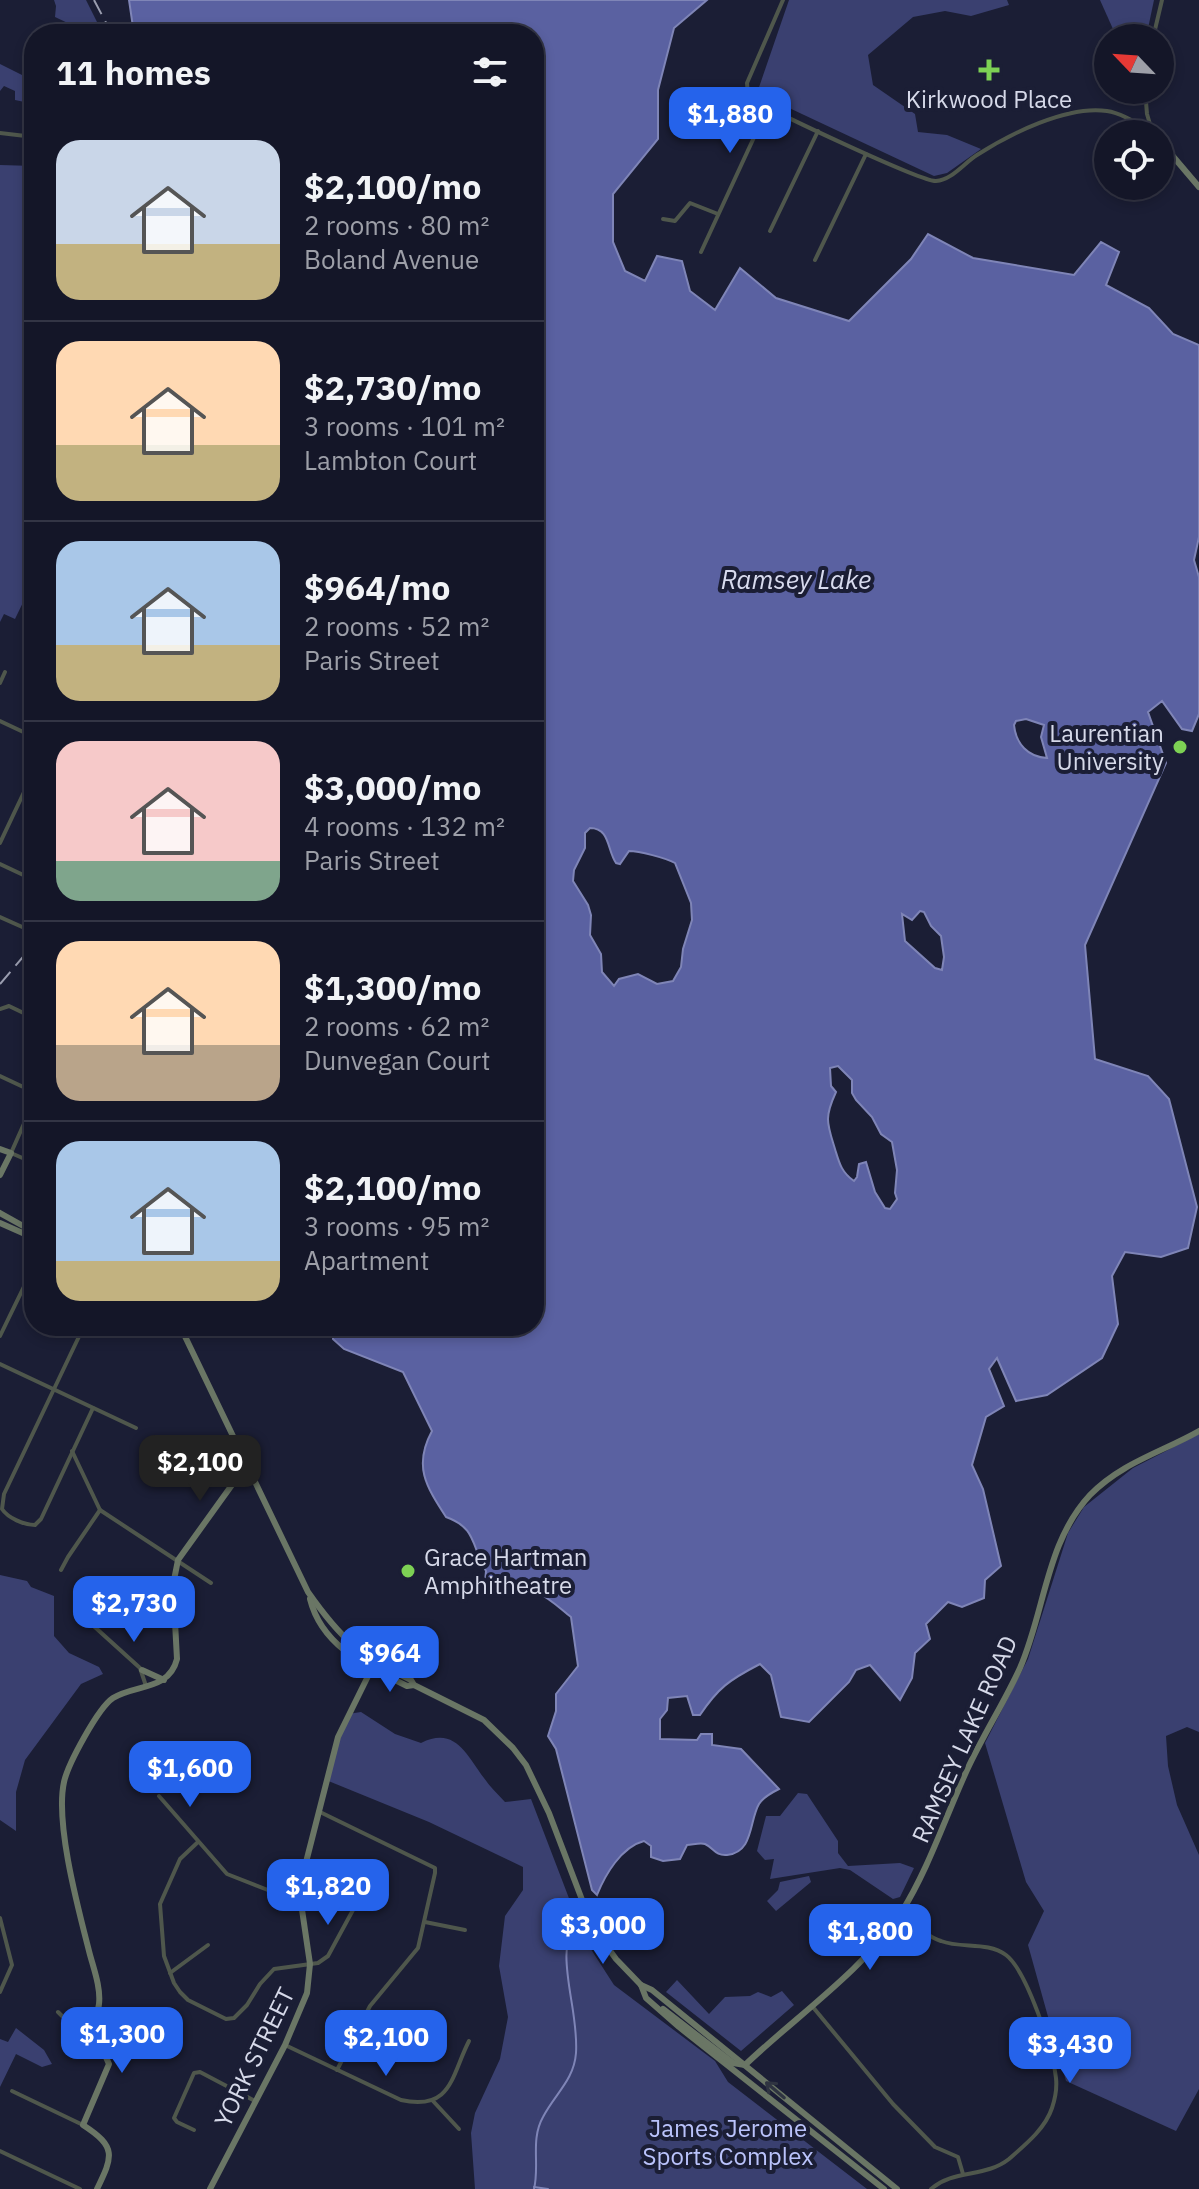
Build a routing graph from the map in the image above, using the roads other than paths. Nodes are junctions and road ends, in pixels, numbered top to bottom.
1 (783, 0) edge
2 (1162, 0) edge
3 (1156, 24) edge
4 (768, 107) junction
5 (1127, 120) edge
6 (818, 131) junction
7 (0, 133) edge
8 (24, 136) edge
9 (866, 154) junction
10 (1174, 158) edge
11 (1199, 187) edge
12 (718, 214) junction
13 (663, 219) dead end
14 (770, 231) dead end
15 (701, 252) dead end
16 (815, 260) dead end
17 (5, 672) dead end
18 (0, 683) edge
19 (0, 721) edge
20 (24, 732) edge
21 (24, 792) edge
22 (0, 843) edge
23 (0, 864) edge
24 (24, 875) edge
25 (0, 917) edge
26 (24, 925) edge
27 (2, 1008) edge
28 (24, 1013) edge
29 (0, 1076) edge
30 (24, 1087) edge
31 (24, 1124) edge
32 (0, 1149) edge
33 (11, 1153) junction
34 (24, 1159) edge
35 (0, 1175) edge
36 (0, 1213) edge
37 (0, 1223) edge
38 (24, 1226) edge
39 (24, 1234) edge
40 (24, 1287) edge
41 (0, 1336) edge
42 (79, 1336) edge
43 (185, 1336) edge
44 (0, 1364) edge
45 (54, 1389) junction
46 (93, 1408) junction
47 (136, 1428) dead end
48 (1199, 1431) edge
49 (72, 1451) junction
50 (247, 1464) junction
51 (2, 1504) edge
52 (100, 1510) junction
53 (178, 1560) junction
54 (61, 1570) dead end
55 (211, 1583) dead end
56 (87, 1620) dead end
57 (374, 1666) junction
58 (142, 1670) junction
59 (164, 1680) junction
60 (146, 1688) junction
61 (159, 1796) dead end
62 (318, 1811) junction
63 (198, 1842) junction
64 (300, 1896) junction
65 (353, 1897) dead end
66 (901, 1913) junction
67 (0, 1918) edge
68 (425, 1922) junction
69 (465, 1930) dead end
70 (208, 1945) dead end
71 (310, 1964) junction
72 (170, 1973) junction
73 (641, 1985) junction
74 (0, 1992) edge
75 (646, 1998) junction
76 (811, 2005) junction
77 (58, 2012) dead end
78 (83, 2037) junction
79 (469, 2041) dead end
80 (285, 2045) junction
81 (745, 2065) junction
82 (337, 2070) junction
83 (747, 2081) junction
84 (12, 2091) dead end
85 (255, 2101) junction
86 (433, 2101) junction
87 (83, 2125) junction
88 (459, 2129) dead end
89 (194, 2130) dead end
90 (0, 2151) edge
91 (963, 2174) junction
92 (80, 2189) edge
93 (97, 2189) edge
94 (210, 2189) edge
95 (884, 2189) edge
96 (897, 2189) edge
97 (931, 2189) edge

1 - 4 street
2 - 3 street
4 - 6 street
4 - 12 street
5 - 9 street
6 - 9 street
6 - 14 street
7 - 8 street
9 - 16 street
10 - 11 street
12 - 13 street
12 - 15 street
17 - 18 street
19 - 20 street
21 - 22 street
23 - 24 street
25 - 26 street
27 - 28 street
29 - 30 street
31 - 33 street
32 - 33 street
33 - 34 street
33 - 35 street
36 - 38 street
37 - 39 street
40 - 41 street
42 - 45 street
43 - 50 street
44 - 45 street
45 - 46 street
45 - 51 street
46 - 47 street
46 - 49 street
48 - 66 street, RAMSEY LAKE ROAD
49 - 51 street
49 - 52 street
50 - 53 street
50 - 57 street
52 - 53 street
52 - 54 street
53 - 55 street
53 - 59 street
56 - 58 street
57 - 62 street, YORK STREET
57 - 73 street
58 - 59 street
58 - 60 street
59 - 60 street
60 - 78 street
61 - 63 street
62 - 64 street, YORK STREET
62 - 68 street
63 - 64 street
63 - 72 street
64 - 71 street, YORK STREET
65 - 71 street
66 - 76 street, RAMSEY LAKE ROAD
66 - 91 street
67 - 74 street
68 - 69 street
68 - 82 street
70 - 72 street
71 - 72 street
71 - 80 street, YORK STREET
73 - 75 street
73 - 81 street
75 - 81 street
75 - 83 street
76 - 81 street, RAMSEY LAKE ROAD
76 - 91 street
77 - 78 street
78 - 87 street
79 - 86 street
80 - 82 street
80 - 85 street, YORK STREET
81 - 83 street
96 -> 81 street
82 - 86 street
83 - 95 street
84 - 87 street
85 - 89 street
85 - 94 street, YORK STREET
86 - 88 street
87 - 93 street
90 - 92 street
91 - 97 street

